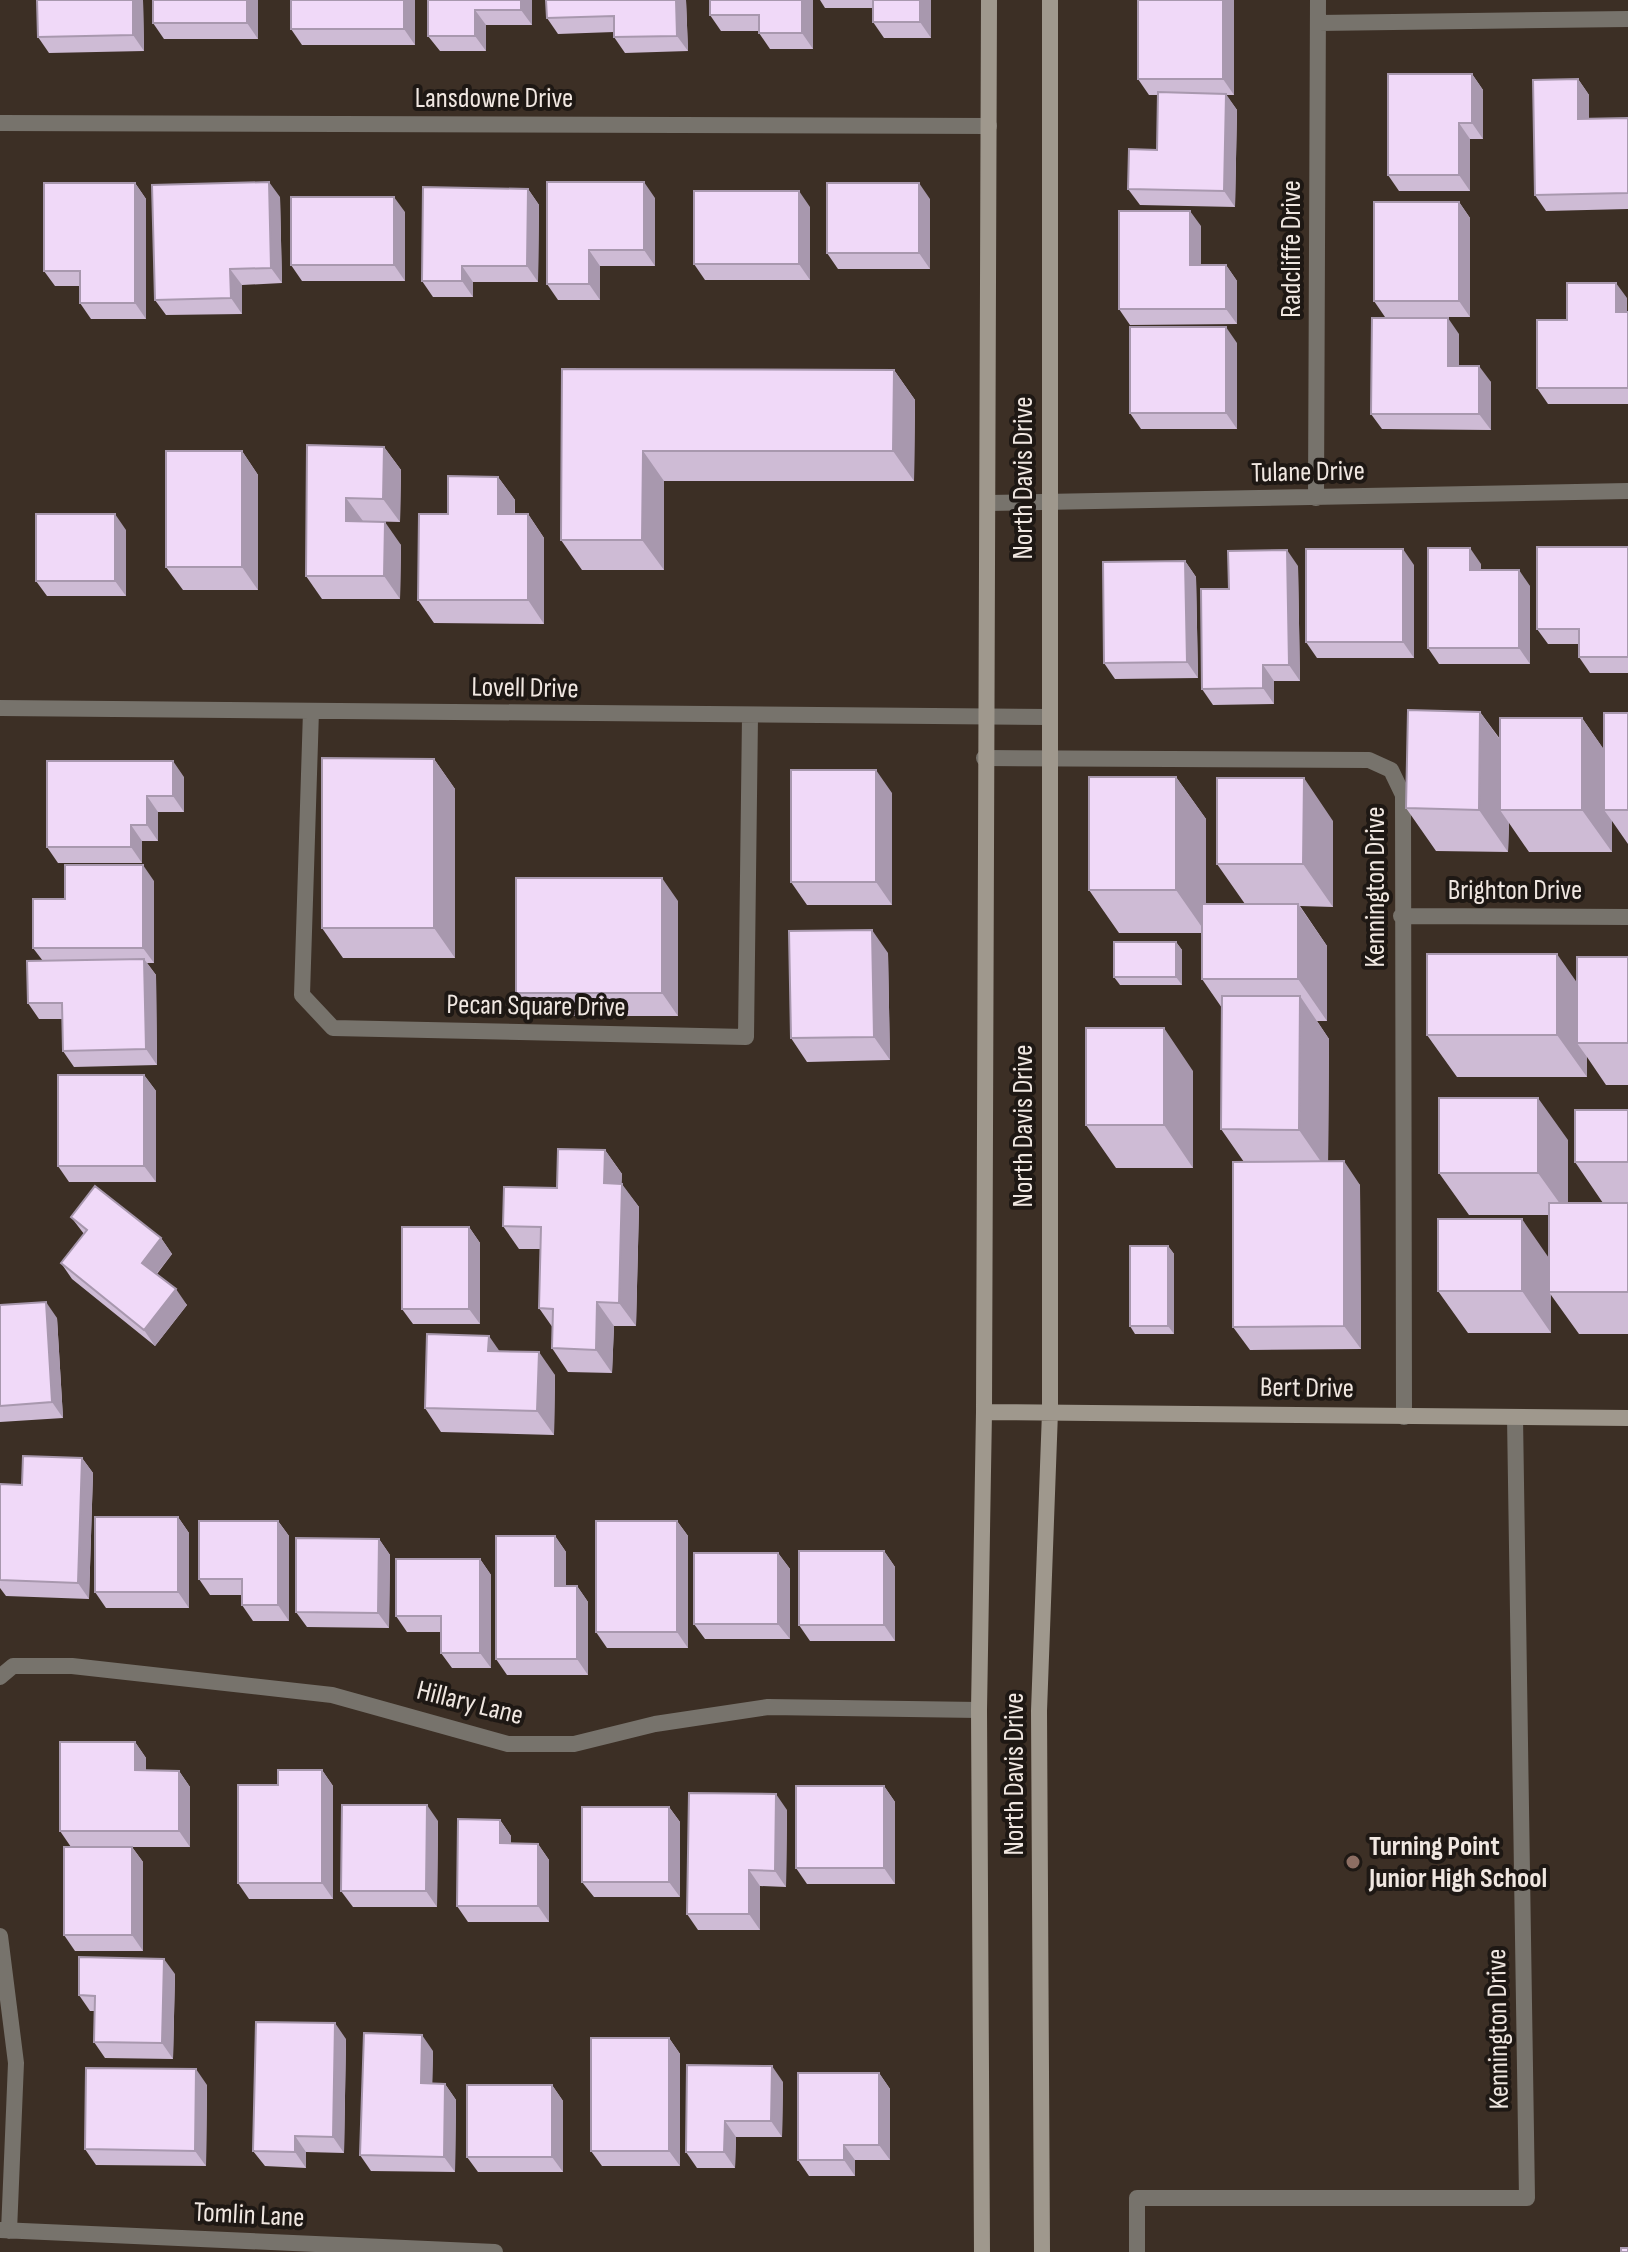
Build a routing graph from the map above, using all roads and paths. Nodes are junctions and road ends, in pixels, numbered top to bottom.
1 (989, 0) edge
2 (1050, 0) edge
3 (1318, 0) edge
4 (1628, 19) edge
5 (1318, 23) junction
6 (0, 123) edge
7 (989, 126) junction
8 (1628, 491) edge
9 (1316, 498) junction
10 (1048, 502) junction
11 (988, 503) junction
12 (0, 708) edge
13 (311, 711) junction
14 (750, 716) junction
15 (984, 716) junction
16 (1048, 717) junction
17 (984, 758) junction
18 (1048, 758) junction
19 (1401, 916) junction
20 (1628, 917) edge
21 (984, 1412) junction
22 (1050, 1412) junction
23 (1404, 1417) junction
24 (1515, 1417) junction
25 (1628, 1418) edge
26 (0, 1677) edge
27 (979, 1710) junction
28 (0, 1936) edge
29 (4, 2230) edge
30 (495, 2252) edge
31 (982, 2252) edge
32 (1042, 2252) edge
33 (1137, 2252) edge

1 - 7 street, North Davis Drive
2 - 10 street, North Davis Drive
3 - 5 street, Radcliffe Drive
4 - 5 street
5 - 9 street, Radcliffe Drive
6 - 7 street, Lansdowne Drive
7 - 11 street, North Davis Drive
8 - 9 street, Tulane Drive
9 - 10 street, Tulane Drive
10 - 11 street, Tulane Drive
10 - 16 street, North Davis Drive
11 - 15 street, North Davis Drive
12 - 13 street, Lovell Drive
13 - 14 street, Lovell Drive
13 - 14 street, Pecan Square Drive
14 - 15 street, Lovell Drive
15 - 16 street, Lovell Drive
15 - 17 street, North Davis Drive
16 - 18 street, North Davis Drive
17 - 18 street, Kennington Drive
17 - 21 street, North Davis Drive
18 - 19 street, Kennington Drive
18 - 22 street, North Davis Drive
19 - 20 street, Brighton Drive
19 - 23 street, Kennington Drive
21 - 22 street, Bert Drive
21 - 27 street, North Davis Drive
22 - 23 street, Bert Drive
22 - 32 street, North Davis Drive
23 - 24 street, Bert Drive
24 - 25 street, Bert Drive
24 - 33 street, Kennington Drive
26 - 27 street, Hillary Lane
27 - 31 street, North Davis Drive
28 - 29 street
29 - 30 street, Tomlin Lane

